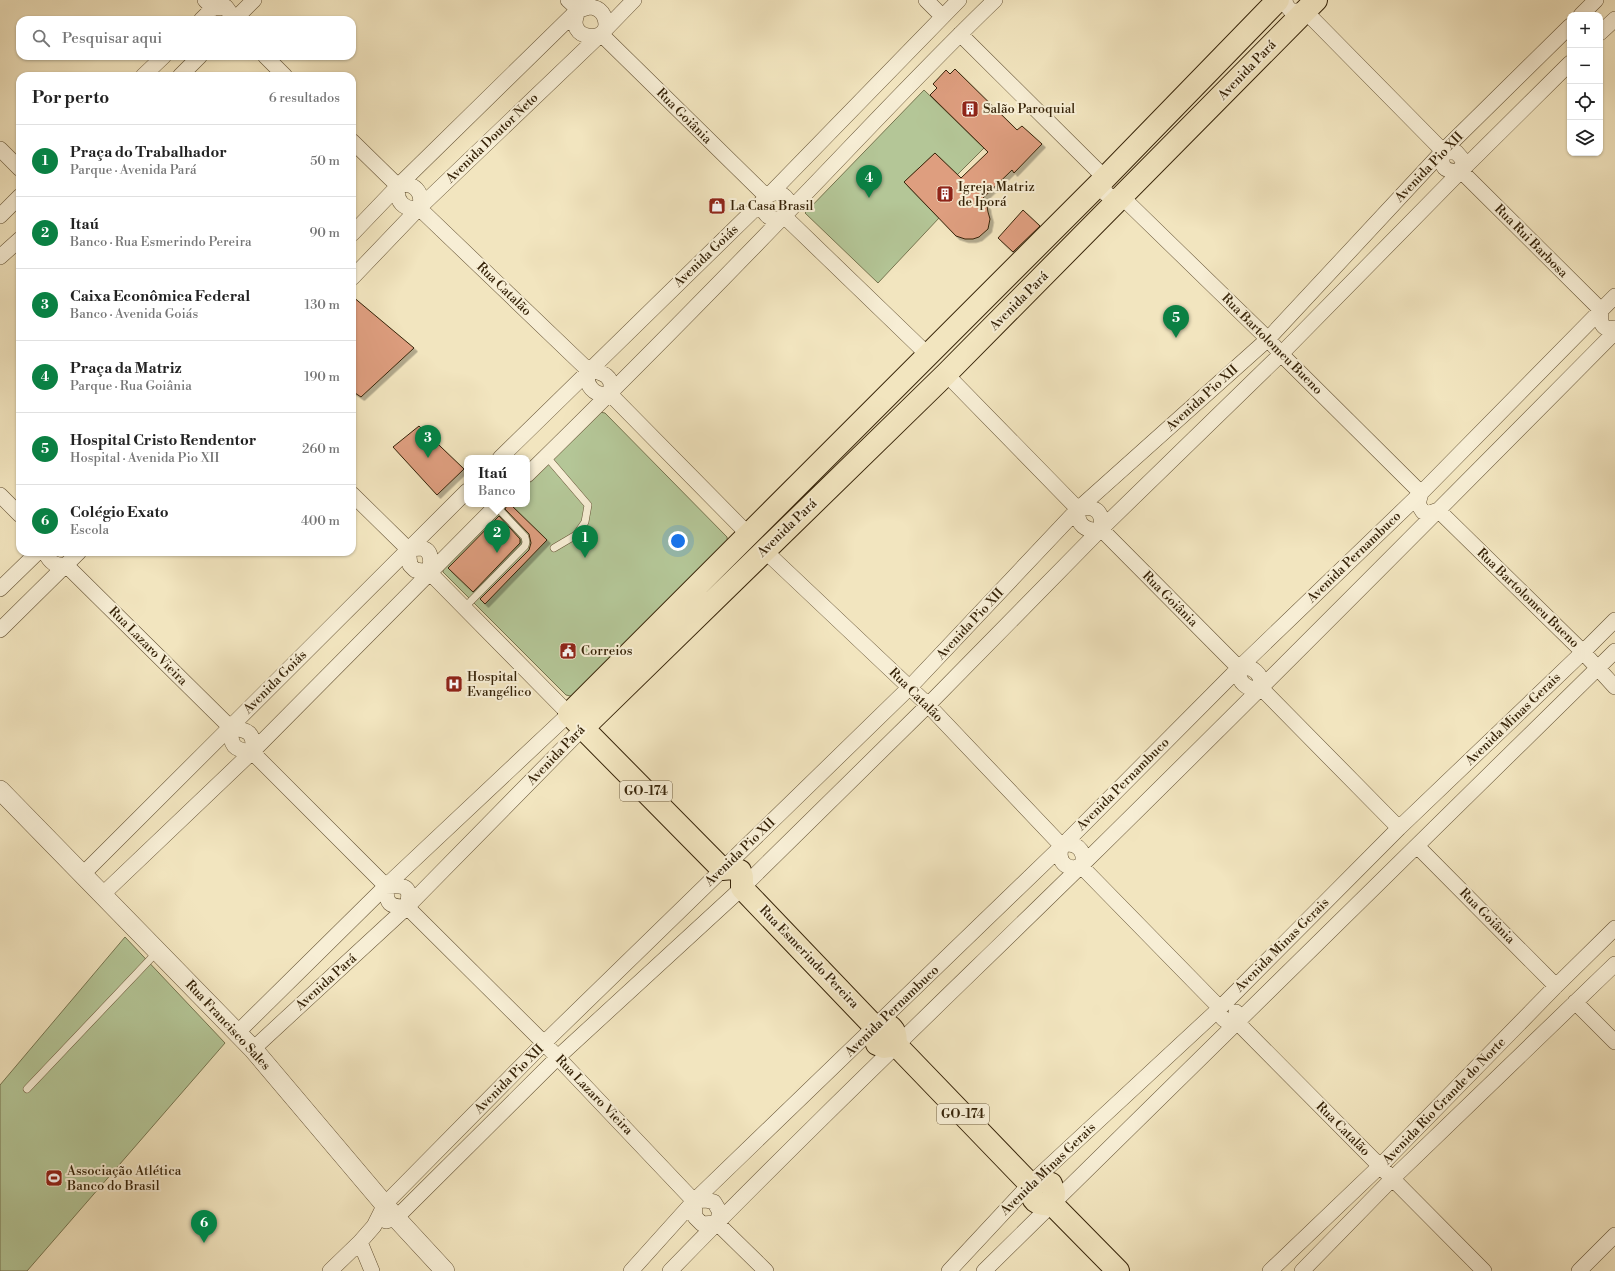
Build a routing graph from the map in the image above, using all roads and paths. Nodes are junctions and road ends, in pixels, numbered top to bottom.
1 (254, 0) edge
2 (634, 0) edge
3 (926, 0) edge
4 (959, 0) edge
5 (995, 0) edge
6 (1278, 0) edge
7 (1285, 0) edge
8 (1596, 0) edge
9 (579, 3) edge
10 (1309, 4) edge
11 (213, 7) edge
12 (1584, 12) edge
13 (205, 16) edge
14 (231, 16) edge
15 (238, 16) edge
16 (942, 16) junction
17 (1615, 18) edge
18 (1567, 29) edge
19 (1603, 30) edge
20 (602, 34) junction
21 (960, 34) junction
22 (160, 60) edge
23 (196, 60) edge
24 (268, 60) edge
25 (1567, 66) edge
26 (147, 72) edge
27 (184, 72) edge
28 (281, 72) edge
29 (356, 145) edge
30 (0, 148) edge
31 (1443, 151) junction
32 (16, 165) edge
33 (1461, 171) junction
34 (1105, 178) junction
35 (398, 186) junction
36 (767, 197) junction
37 (1122, 197) junction
38 (16, 200) edge
39 (419, 208) junction
40 (0, 216) edge
41 (784, 216) junction
42 (356, 230) edge
43 (16, 243) edge
44 (0, 257) edge
45 (356, 274) edge
46 (1615, 296) edge
47 (1608, 310) edge
48 (1615, 328) edge
49 (1615, 332) edge
50 (1268, 339) junction
51 (927, 354) junction
52 (1281, 354) junction
53 (588, 370) junction
54 (946, 374) junction
55 (610, 394) junction
56 (503, 455) edge
57 (546, 456) junction
58 (530, 472) edge
59 (1421, 492) junction
60 (0, 494) edge
61 (464, 494) edge
62 (356, 498) edge
63 (495, 507) edge
64 (499, 507) edge
65 (1078, 508) junction
66 (1438, 510) junction
67 (16, 511) edge
68 (1101, 529) junction
69 (748, 534) junction
70 (554, 548) dead end
71 (408, 549) junction
72 (764, 550) junction
73 (34, 556) edge
74 (48, 556) edge
75 (66, 558) edge
76 (429, 572) junction
77 (0, 589) edge
78 (464, 608) junction
79 (1615, 620) edge
80 (0, 630) edge
81 (1615, 651) edge
82 (1583, 652) junction
83 (1239, 668) junction
84 (1597, 669) junction
85 (1615, 687) edge
86 (910, 688) junction
87 (1261, 688) junction
88 (928, 705) junction
89 (576, 721) junction
90 (230, 727) junction
91 (252, 752) junction
92 (0, 790) edge
93 (1399, 828) junction
94 (1062, 846) junction
95 (1417, 846) junction
96 (1081, 866) junction
97 (722, 869) junction
98 (83, 874) junction
99 (386, 886) junction
100 (742, 888) junction
101 (103, 894) junction
102 (407, 908) junction
103 (1615, 928) edge
104 (158, 951) junction
105 (1615, 964) edge
106 (1556, 986) junction
107 (1575, 1002) junction
108 (1220, 1008) junction
109 (1236, 1021) junction
110 (875, 1027) junction
111 (237, 1033) junction
112 (1615, 1042) edge
113 (544, 1043) junction
114 (896, 1045) junction
115 (253, 1049) junction
116 (558, 1057) junction
117 (27, 1089) dead end
118 (1380, 1166) junction
119 (1392, 1179) junction
120 (1030, 1184) junction
121 (694, 1201) junction
122 (1053, 1204) junction
123 (390, 1211) junction
124 (717, 1223) junction
125 (1615, 1235) edge
126 (360, 1242) junction
127 (330, 1271) edge
128 (372, 1271) edge
129 (446, 1271) edge
130 (631, 1271) edge
131 (670, 1271) edge
132 (766, 1271) edge
133 (948, 1271) edge
134 (984, 1271) edge
135 (1118, 1271) edge
136 (1270, 1271) edge
137 (1302, 1271) edge
138 (1484, 1271) edge
139 (1579, 1271) edge

1 - 15 street
2 - 20 street, Avenida Doutor Neto
3 - 16 street
4 - 16 street, Avenida Goiás
5 - 21 street
6 - 34 main road, Avenida Pará
7 - 10 street
8 - 12 street
9 - 20 street
9 - 20 street
9 - 35 street
10 - 31 street
10 - 37 main road, Avenida Pará
11 - 13 street
11 - 14 street
16 - 21 street
16 - 36 street, Avenida Goiás
17 - 19 street
18 - 31 street, Avenida Pio XII
20 - 36 street, Rua Goiânia
20 - 39 street, Avenida Doutor Neto
21 - 34 street
21 - 41 street
22 - 26 street
23 - 27 street
24 - 28 street
25 - 33 street, Avenida Pio XII
29 - 35 street
30 - 32 street
31 - 33 street, Rua Rui Barbosa
31 - 50 street, Avenida Pio XII
33 - 47 street, Rua Rui Barbosa
33 - 52 street, Avenida Pio XII
34 - 37 street
34 - 51 main road, Avenida Pará
35 - 39 street
35 - 42 street
36 - 41 street
36 - 53 street, Avenida Goiás
37 - 50 street, Rua Bartolomeu Bueno
37 - 54 main road, Avenida Pará
38 - 40 street
39 - 45 street, Avenida Doutor Neto
39 - 53 street, Rua Catalão
41 - 51 street
41 - 55 street
43 - 44 street
46 - 47 street, Avenida Pernambuco
47 - 48 street
47 - 59 street, Avenida Pernambuco
49 - 66 street, Avenida Pernambuco
50 - 52 street, Rua Bartolomeu Bueno
50 - 65 street, Avenida Pio XII
51 - 54 street
51 - 69 main road, Avenida Pará
52 - 59 street, Rua Bartolomeu Bueno
52 - 68 street, Avenida Pio XII
53 - 55 street
53 - 56 street, Avenida Goiás
54 - 65 street
54 - 72 main road, Avenida Pará
55 - 57 street
55 - 69 street
57 - 58 street
57 - 70 lane
59 - 66 street
59 - 83 street, Avenida Pernambuco
60 - 67 street
61 - 71 street, Avenida Goiás
62 - 71 street
63 - 76 street
64 - 78 lane
65 - 68 street
65 - 86 street, Avenida Pio XII
66 - 82 street, Rua Bartolomeu Bueno
66 - 87 street, Avenida Pernambuco
68 - 83 street, Rua Goiânia
68 - 88 street, Avenida Pio XII
69 - 72 street
69 - 89 main road, Avenida Pará
71 - 76 street
71 - 90 street, Avenida Goiás
72 - 86 street, Rua Catalão
72 - 89 main road, Avenida Pará
73 - 77 street
74 - 75 street, Rua Lazaro Vieira
75 - 80 street
75 - 90 street, Rua Lazaro Vieira
76 - 78 street
76 - 91 street
78 - 89 street
79 - 82 street, Avenida Minas Gerais
81 - 84 street, Avenida Minas Gerais
82 - 84 street, Rua Bartolomeu Bueno
82 - 93 street, Avenida Minas Gerais
83 - 87 street, Rua Goiânia
83 - 94 street, Avenida Pernambuco
84 - 85 street, Rua Bartolomeu Bueno
84 - 95 street, Avenida Minas Gerais
86 - 88 street, Rua Catalão
86 - 97 street, Avenida Pio XII
87 - 93 street, Rua Goiânia
87 - 96 street, Avenida Pernambuco
88 - 94 street, Rua Catalão
88 - 100 street, Avenida Pio XII
89 - 97 main road, GO-174
89 - 99 street, Avenida Pará
89 - 102 street, Avenida Pará
90 - 91 street
90 - 98 street, Avenida Goiás
91 - 99 street
91 - 101 street
92 - 98 street, Rua Francisco Sales
93 - 95 street
93 - 108 street, Avenida Minas Gerais
94 - 96 street
94 - 110 street, Avenida Pernambuco
95 - 106 street, Rua Goiânia
95 - 109 street, Avenida Minas Gerais
96 - 108 street, Rua Catalão
96 - 114 street, Avenida Pernambuco
97 - 100 main road, Rua Esmerindo Pereira
97 - 113 street, Avenida Pio XII
98 - 101 street, Rua Francisco Sales
99 - 102 street
99 - 111 street, Avenida Pará
100 - 110 main road, Rua Esmerindo Pereira
100 - 116 street, Avenida Pio XII
101 - 104 street, Rua Francisco Sales
102 - 113 street, Rua Lazaro Vieira
102 - 115 street, Avenida Pará
103 - 106 street, Avenida Rio Grande do Norte
104 - 111 street, Rua Francisco Sales
104 - 117 lane
105 - 107 street, Avenida Rio Grande do Norte
106 - 107 street, Rua Goiânia
106 - 118 street, Avenida Rio Grande do Norte
107 - 112 street
107 - 119 street, Avenida Rio Grande do Norte
108 - 109 street, Rua Catalão
108 - 120 street, Avenida Minas Gerais
109 - 118 street, Rua Catalão
109 - 122 street, Avenida Minas Gerais
110 - 114 main road, Rua Esmerindo Pereira
110 - 121 street, Avenida Pernambuco
111 - 115 street, Rua Francisco Sales
113 - 116 street, Rua Lazaro Vieira
113 - 123 street, Avenida Pio XII
114 - 120 main road, GO-174
114 - 124 street, Avenida Pernambuco
115 - 123 street, Rua Francisco Sales
116 - 121 street, Rua Lazaro Vieira
116 - 123 street, Avenida Pio XII
118 - 119 street, Rua Catalão
118 - 136 street, Avenida Rio Grande do Norte
119 - 137 street, Avenida Rio Grande do Norte
119 - 138 street, Rua Catalão
120 - 122 main road
120 - 133 street, Avenida Minas Gerais
121 - 124 street
121 - 124 street
121 - 130 street, Avenida Pernambuco
122 - 134 street, Avenida Minas Gerais
122 - 135 main road
123 - 126 street, Avenida Pio XII
123 - 129 street, Rua Francisco Sales
124 - 131 street, Avenida Pernambuco
124 - 132 street
125 - 139 street
126 - 127 street, Avenida Pio XII
126 - 128 street

